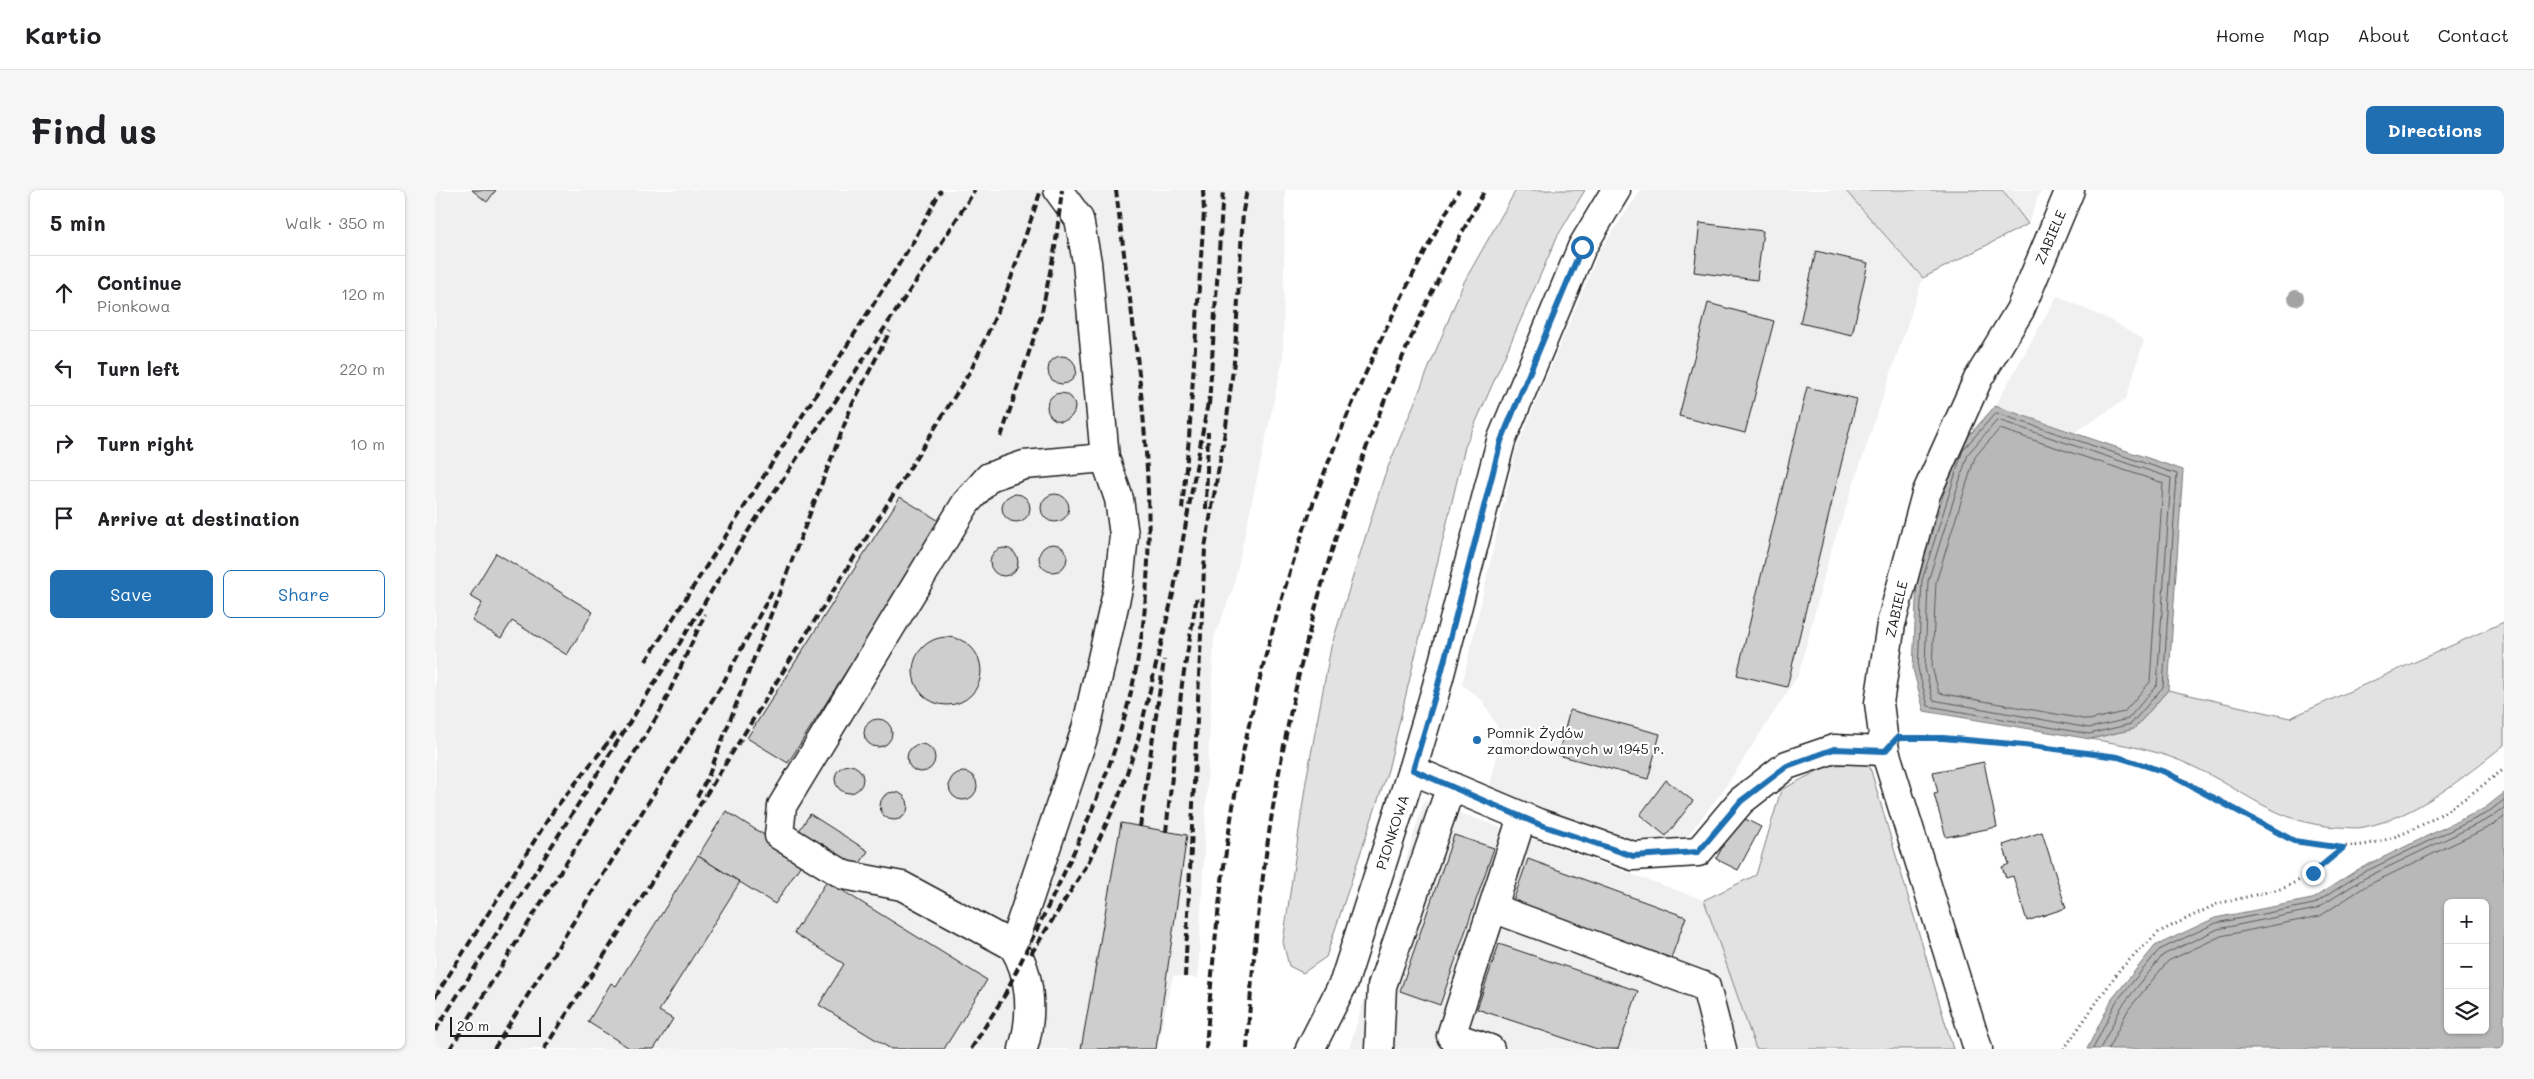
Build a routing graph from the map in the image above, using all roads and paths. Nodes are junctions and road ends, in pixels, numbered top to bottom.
1 (1058, 190) edge
2 (1616, 190) edge
3 (2070, 190) edge
4 (1105, 458) junction
5 (1885, 751) junction
6 (2504, 769) edge
7 (1413, 770) junction
8 (1451, 786) junction
9 (1523, 817) junction
10 (2343, 848) junction
11 (1493, 908) junction
12 (1013, 946) junction
13 (1023, 1049) edge
14 (1310, 1049) edge
15 (1379, 1049) edge
16 (1490, 1049) edge
17 (1723, 1049) edge
18 (1978, 1049) edge
19 (2064, 1049) edge

1 - 4 street
2 - 7 street, PIONKOWA
3 - 5 street, ZABIELE
4 - 12 street
4 - 12 street
5 - 9 street
5 - 10 path
5 - 18 street, ZABIELE
6 - 10 path
7 - 8 street
7 - 14 street, PIONKOWA
8 - 9 street
8 - 15 street
9 - 11 street
10 - 19 path
11 - 16 street
11 - 17 street
12 - 13 street

